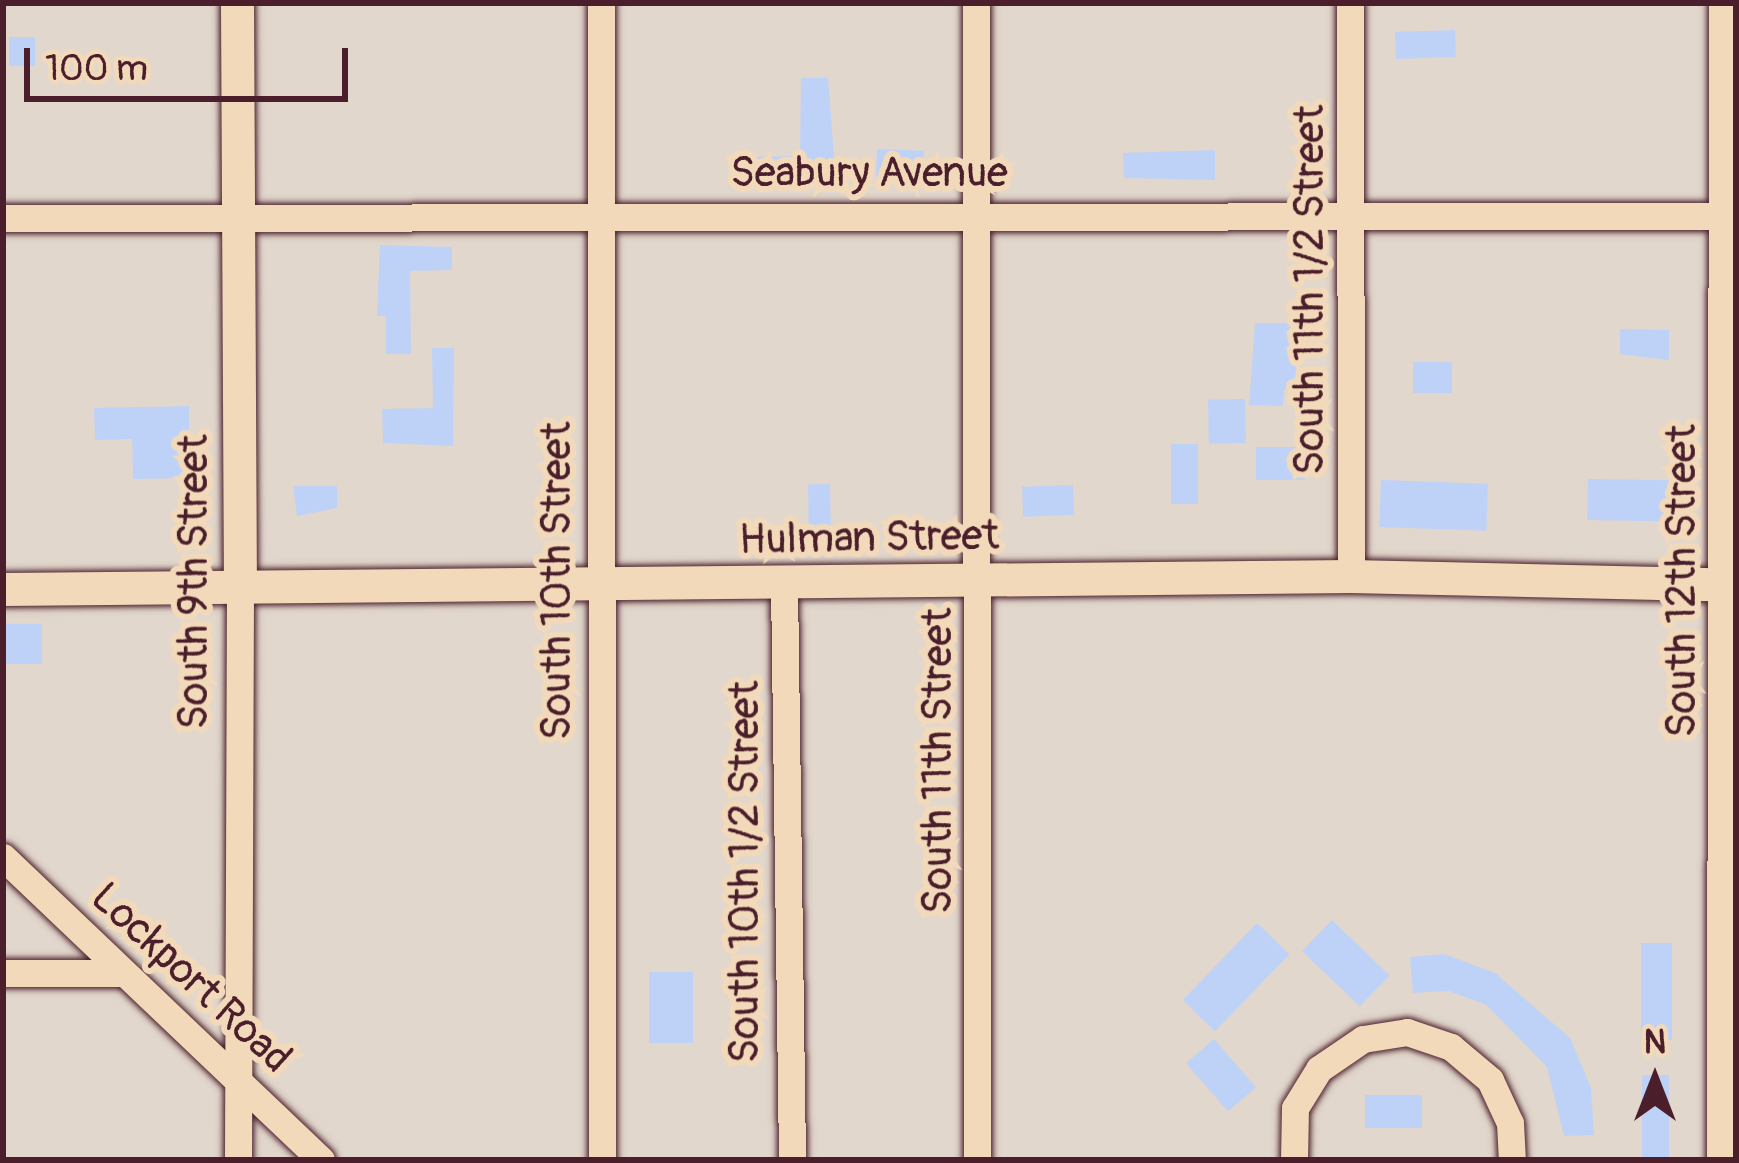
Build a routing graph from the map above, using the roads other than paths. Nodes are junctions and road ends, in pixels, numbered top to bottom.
1 (237, 3) edge
2 (601, 3) edge
3 (976, 3) edge
4 (1350, 3) edge
5 (1722, 3) edge
6 (979, 213) junction
7 (1355, 216) junction
8 (1730, 216) edge
9 (602, 217) junction
10 (3, 218) edge
11 (238, 218) junction
12 (1351, 577) junction
13 (981, 581) junction
14 (784, 584) junction
15 (1730, 585) edge
16 (598, 586) junction
17 (3, 589) edge
18 (240, 590) junction
19 (3, 857) edge
20 (3, 973) edge
21 (121, 973) junction
22 (237, 1078) junction
23 (238, 1160) edge
24 (321, 1160) edge
25 (602, 1160) edge
26 (792, 1160) edge
27 (977, 1160) edge
28 (1294, 1160) edge
29 (1512, 1160) edge
30 (1720, 1160) edge

1 - 11 street, South 9th Street
2 - 9 street, South 10th Street
3 - 6 street, South 11th Street
4 - 7 street, South 11th 1/2 Street
5 - 8 street, South 12th Street
6 - 7 street, Seabury Avenue
6 - 9 street, Seabury Avenue
6 - 13 street, South 11th Street
7 - 8 street, Seabury Avenue
7 - 12 street, South 11th 1/2 Street
8 - 15 street, South 12th Street
9 - 11 street, Seabury Avenue
9 - 16 street, South 10th Street
10 - 11 street, Seabury Avenue
11 - 18 street, South 9th Street
12 - 13 street, Hulman Street
12 - 15 street, Hulman Street
13 - 14 street, Hulman Street
13 - 27 street, South 11th Street
14 - 16 street, Hulman Street
14 - 26 street, South 10th 1/2 Street
15 - 30 street, South 12th Street
16 - 18 street, Hulman Street
16 - 25 street, South 10th Street
17 - 18 street, Hulman Street
18 - 22 street, South 9th Street
19 - 21 street, Lockport Road
20 - 21 street
21 - 22 street, Lockport Road
22 - 23 street, South 9th Street
22 - 24 street, Lockport Road
28 - 29 street

